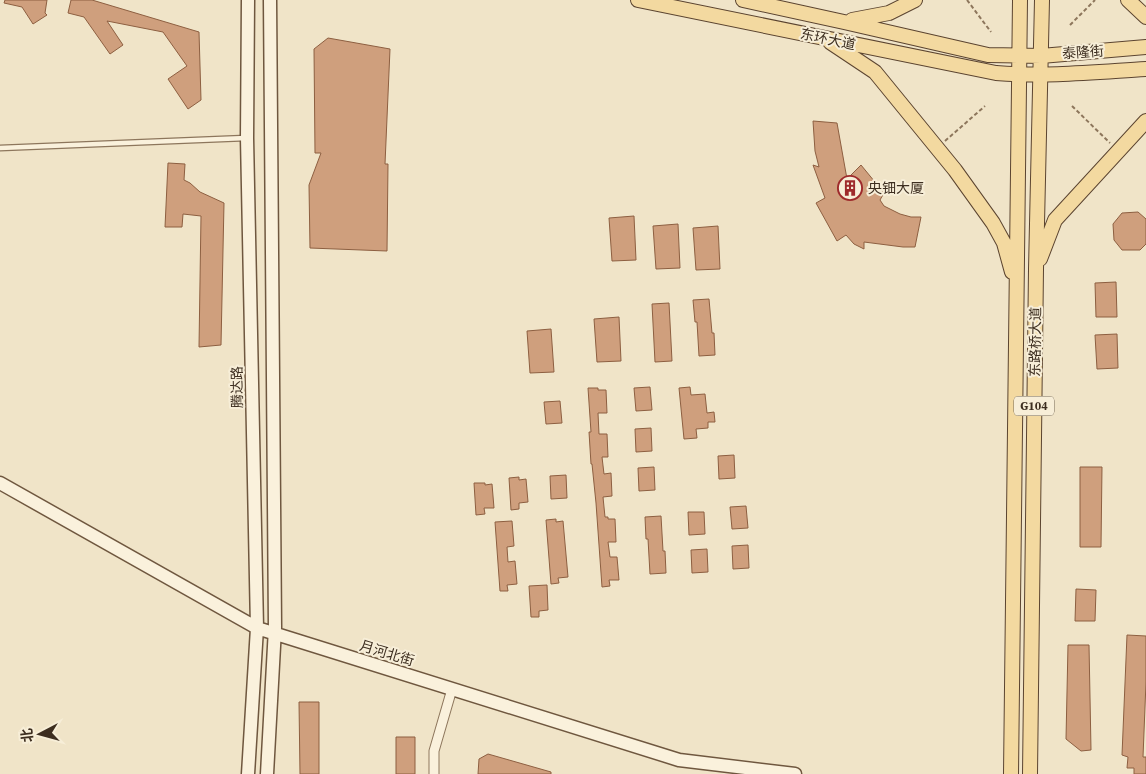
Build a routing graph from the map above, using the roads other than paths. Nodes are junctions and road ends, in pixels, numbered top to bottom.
1 (248, 0) edge
2 (270, 0) edge
3 (638, 0) edge
4 (743, 0) edge
5 (915, 0) edge
6 (1020, 0) edge
7 (1042, 0) edge
8 (1128, 0) edge
9 (1146, 17) edge
10 (844, 22) junction
11 (825, 38) junction
12 (1146, 47) edge
13 (1019, 56) junction
14 (1041, 56) junction
15 (1146, 69) edge
16 (1019, 75) junction
17 (1040, 75) junction
18 (1146, 121) edge
19 (247, 138) junction
20 (0, 148) edge
21 (1036, 269) junction
22 (1016, 285) junction
23 (0, 483) edge
24 (257, 628) junction
25 (275, 634) junction
26 (452, 689) junction
27 (248, 774) edge
28 (267, 774) edge
29 (434, 774) edge
30 (795, 774) edge
31 (1011, 774) edge
32 (1030, 774) edge

1 - 19 main road, 腾达路
2 - 25 main road
3 - 11 main road, 东环大道
4 - 10 main road, 东环大道
5 - 10 main road
6 - 13 main road, 东路桥大道
7 - 14 main road, 东路桥大道 / G104
8 - 9 main road
10 - 13 main road, 东环大道
11 - 16 main road, 东环大道
11 - 22 main road
12 - 14 main road, 泰隆街
13 - 14 main road, 泰隆街
13 - 16 main road, 东路桥大道
14 - 17 main road, 东路桥大道 / G104
15 - 17 main road, 泰隆街
16 - 17 main road, 泰隆街
16 - 22 main road, 东路桥大道
17 - 21 main road, 东路桥大道 / G104
18 - 21 main road
19 - 20 lane
19 - 24 main road, 腾达路
21 - 32 main road, 东路桥大道 / G104
22 - 31 main road, 东路桥大道 / G104
23 - 24 main road, 月河北街
24 - 25 main road, 月河北街
24 - 27 main road, 腾达路
25 - 26 main road, 月河北街
25 - 28 main road
26 - 29 street
26 - 30 main road, 月河北街

